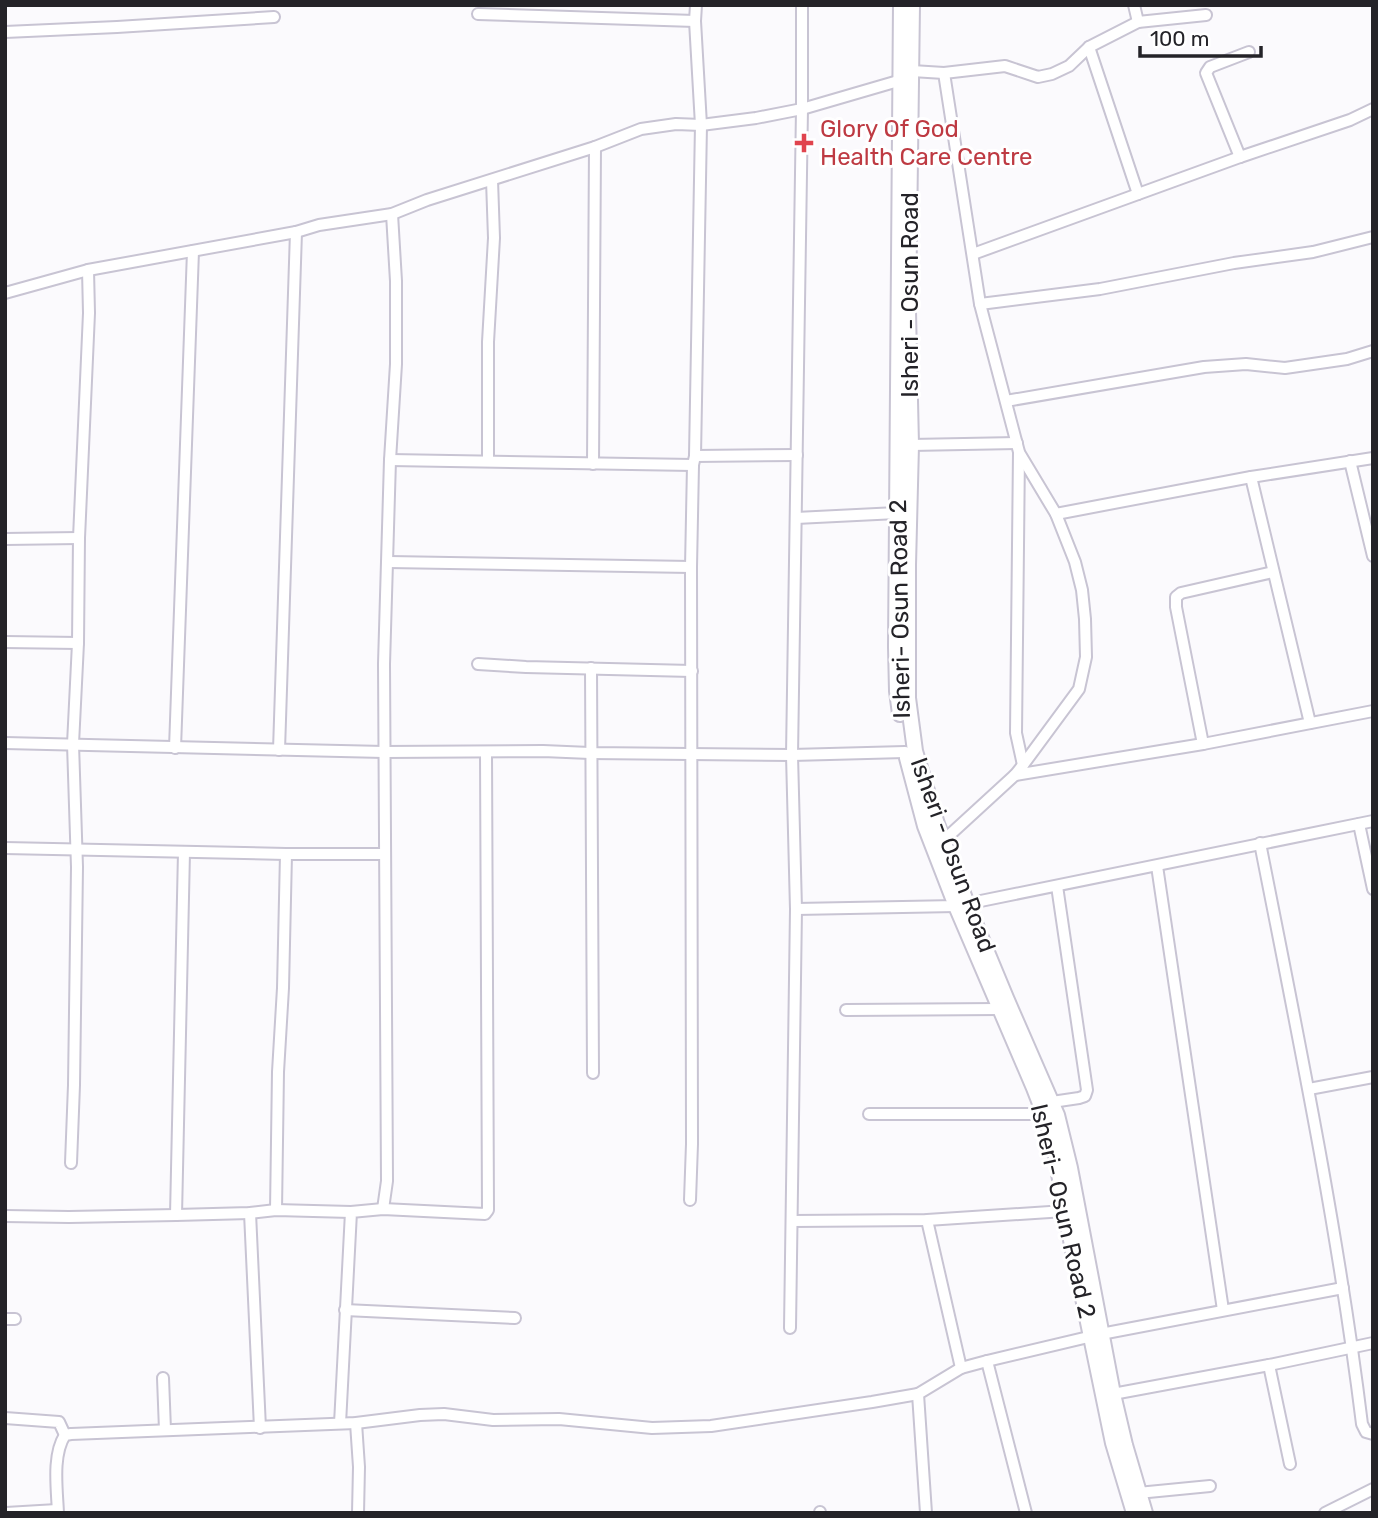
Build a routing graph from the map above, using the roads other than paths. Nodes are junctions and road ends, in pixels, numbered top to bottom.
1 (696, 5) edge
2 (802, 5) edge
3 (901, 5) edge
4 (912, 5) edge
5 (1134, 5) edge
6 (478, 13) dead end
7 (1206, 15) dead end
8 (274, 17) dead end
9 (695, 20) junction
10 (1138, 22) junction
11 (5, 32) edge
12 (1089, 47) junction
13 (1249, 52) dead end
14 (944, 73) junction
15 (908, 76) junction
16 (1373, 109) edge
17 (802, 110) junction
18 (701, 125) junction
19 (595, 147) junction
20 (1240, 157) junction
21 (492, 180) junction
22 (1138, 194) junction
23 (392, 214) junction
24 (296, 232) junction
25 (1373, 237) edge
26 (193, 251) junction
27 (973, 254) junction
28 (88, 270) junction
29 (5, 292) edge
30 (981, 304) junction
31 (1373, 351) edge
32 (1006, 401) junction
33 (911, 445) junction
34 (1018, 448) junction
35 (797, 455) junction
36 (1373, 458) edge
37 (390, 460) junction
38 (694, 460) junction
39 (488, 461) junction
40 (1350, 461) junction
41 (593, 464) junction
42 (1251, 477) junction
43 (897, 513) junction
44 (1056, 514) junction
45 (796, 517) junction
46 (79, 538) junction
47 (5, 539) edge
48 (1373, 556) edge
49 (388, 562) junction
50 (691, 567) junction
51 (1273, 572) junction
52 (5, 642) edge
53 (78, 643) junction
54 (478, 664) dead end
55 (591, 668) junction
56 (692, 671) junction
57 (1373, 711) edge
58 (1310, 723) junction
59 (5, 743) edge
60 (73, 744) junction
61 (1203, 744) junction
62 (175, 748) junction
63 (279, 750) junction
64 (384, 752) junction
65 (905, 752) junction
66 (486, 753) junction
67 (590, 753) junction
68 (692, 754) junction
69 (792, 755) junction
70 (1019, 770) junction
71 (1373, 821) edge
72 (1359, 824) junction
73 (943, 841) junction
74 (1260, 843) junction
75 (5, 848) edge
76 (76, 849) junction
77 (184, 852) junction
78 (286, 854) junction
79 (384, 854) junction
80 (1157, 866) junction
81 (1057, 886) junction
82 (1373, 889) edge
83 (961, 905) junction
84 (796, 909) junction
85 (1000, 1009) junction
86 (846, 1010) dead end
87 (593, 1073) dead end
88 (1373, 1077) edge
89 (1309, 1089) junction
90 (1048, 1108) junction
91 (869, 1114) dead end
92 (71, 1163) dead end
93 (690, 1200) dead end
94 (383, 1209) junction
95 (276, 1210) junction
96 (1065, 1210) junction
97 (351, 1212) junction
98 (250, 1213) junction
99 (176, 1215) junction
100 (5, 1216) edge
101 (927, 1220) junction
102 (792, 1221) junction
103 (1343, 1288) junction
104 (345, 1310) junction
105 (1223, 1310) junction
106 (515, 1318) dead end
107 (790, 1328) dead end
108 (1096, 1335) junction
109 (1373, 1343) edge
110 (1352, 1347) junction
111 (987, 1361) junction
112 (1269, 1366) junction
113 (961, 1368) junction
114 (163, 1378) dead end
115 (918, 1394) junction
116 (1113, 1394) junction
117 (5, 1418) edge
118 (340, 1423) junction
119 (356, 1423) junction
120 (260, 1428) junction
121 (165, 1430) junction
122 (1373, 1434) edge
123 (65, 1435) junction
124 (1290, 1464) dead end
125 (1210, 1486) dead end
126 (1373, 1489) edge
127 (1138, 1493) junction
128 (57, 1511) edge
129 (6, 1513) edge
130 (358, 1513) edge
131 (926, 1513) edge
132 (1026, 1513) edge
133 (1135, 1513) edge
134 (1145, 1513) edge
135 (1325, 1513) edge

1 - 9 street
2 - 17 street
3 - 15 main road, Isheri- Osun Road 2
4 - 15 main road, Isheri - Osun Road
5 - 10 street
6 - 9 street
7 - 10 street
8 - 11 street
9 - 18 street
10 - 12 street
12 - 14 street
12 - 22 street
13 - 20 street
14 - 15 street
14 - 27 street
15 - 17 street
15 - 33 main road, Isheri - Osun Road
15 - 43 main road, Isheri- Osun Road 2
16 - 20 street
17 - 18 street
17 - 35 street
18 - 19 street
18 - 38 street
19 - 21 street
19 - 41 street
20 - 22 street
21 - 23 street
21 - 39 street
22 - 27 street
23 - 24 street
23 - 37 street
24 - 26 street
24 - 63 street
25 - 30 street
26 - 28 street
26 - 62 street
27 - 30 street
28 - 29 street
28 - 46 street
30 - 32 street
31 - 32 street
32 - 34 street
33 - 34 street
33 - 73 main road, Isheri - Osun Road
34 - 44 street
34 - 70 street
35 - 38 street
35 - 45 street
36 - 40 street
37 - 39 street
37 - 49 street
38 - 41 street
38 - 50 street
39 - 41 street
40 - 42 street
40 - 48 street
42 - 44 street
42 - 51 street
43 - 45 street
43 - 65 main road, Isheri- Osun Road 2
44 - 70 street
45 - 69 street
46 - 47 street
46 - 53 street
49 - 50 street
49 - 64 street
50 - 56 street
51 - 58 street
51 - 61 street
52 - 53 street
53 - 60 street
54 - 55 street
55 - 56 street
55 - 67 street
56 - 68 street
57 - 58 street
58 - 61 street
59 - 60 street
60 - 62 street
60 - 76 street
61 - 70 street
62 - 63 street
63 - 64 street
64 - 66 street
64 - 79 street
65 - 69 street
65 - 83 main road, Isheri- Osun Road 2
66 - 67 street
66 - 94 street
67 - 68 street
67 - 87 street
68 - 69 street
68 - 93 street
69 - 84 street
70 - 73 street
71 - 72 street
72 - 74 street
72 - 82 street
73 - 83 main road, Isheri - Osun Road
74 - 80 street
74 - 89 street
75 - 76 street
76 - 77 street
76 - 92 street
77 - 78 street
77 - 99 street
78 - 79 street
78 - 95 street
79 - 94 street
80 - 81 street
80 - 105 street
81 - 83 street
81 - 90 street
83 - 84 street
83 - 85 main road, Isheri- Osun Road 2
83 - 90 main road, Isheri - Osun Road
84 - 102 street
85 - 86 street
85 - 90 main road, Isheri- Osun Road 2
88 - 89 street
89 - 103 street
90 - 91 street
90 - 96 main road, Isheri- Osun Road 2
90 - 108 main road, Isheri - Osun Road
94 - 97 street
95 - 97 street
95 - 98 street
96 - 101 street
96 - 108 main road, Isheri- Osun Road 2
97 - 104 street
98 - 99 street
98 - 120 street
99 - 100 street
101 - 102 street
101 - 113 street
102 - 107 street
103 - 105 street
103 - 110 street
104 - 106 street
104 - 118 street
105 - 108 street
108 - 111 street
108 - 116 main road, Isheri - Osun Road
108 - 133 main road, Isheri- Osun Road 2
109 - 110 street
110 - 112 street
110 - 122 street
111 - 113 street
111 - 132 street
112 - 116 street
112 - 124 street
113 - 115 street
114 - 121 street
115 - 119 street
115 - 131 street
116 - 127 main road, Isheri - Osun Road
117 - 123 street
118 - 119 street
118 - 120 street
119 - 130 street
120 - 121 street
121 - 123 street
123 - 128 street
125 - 127 street
126 - 135 street
127 - 134 main road, Isheri - Osun Road
128 - 129 street

